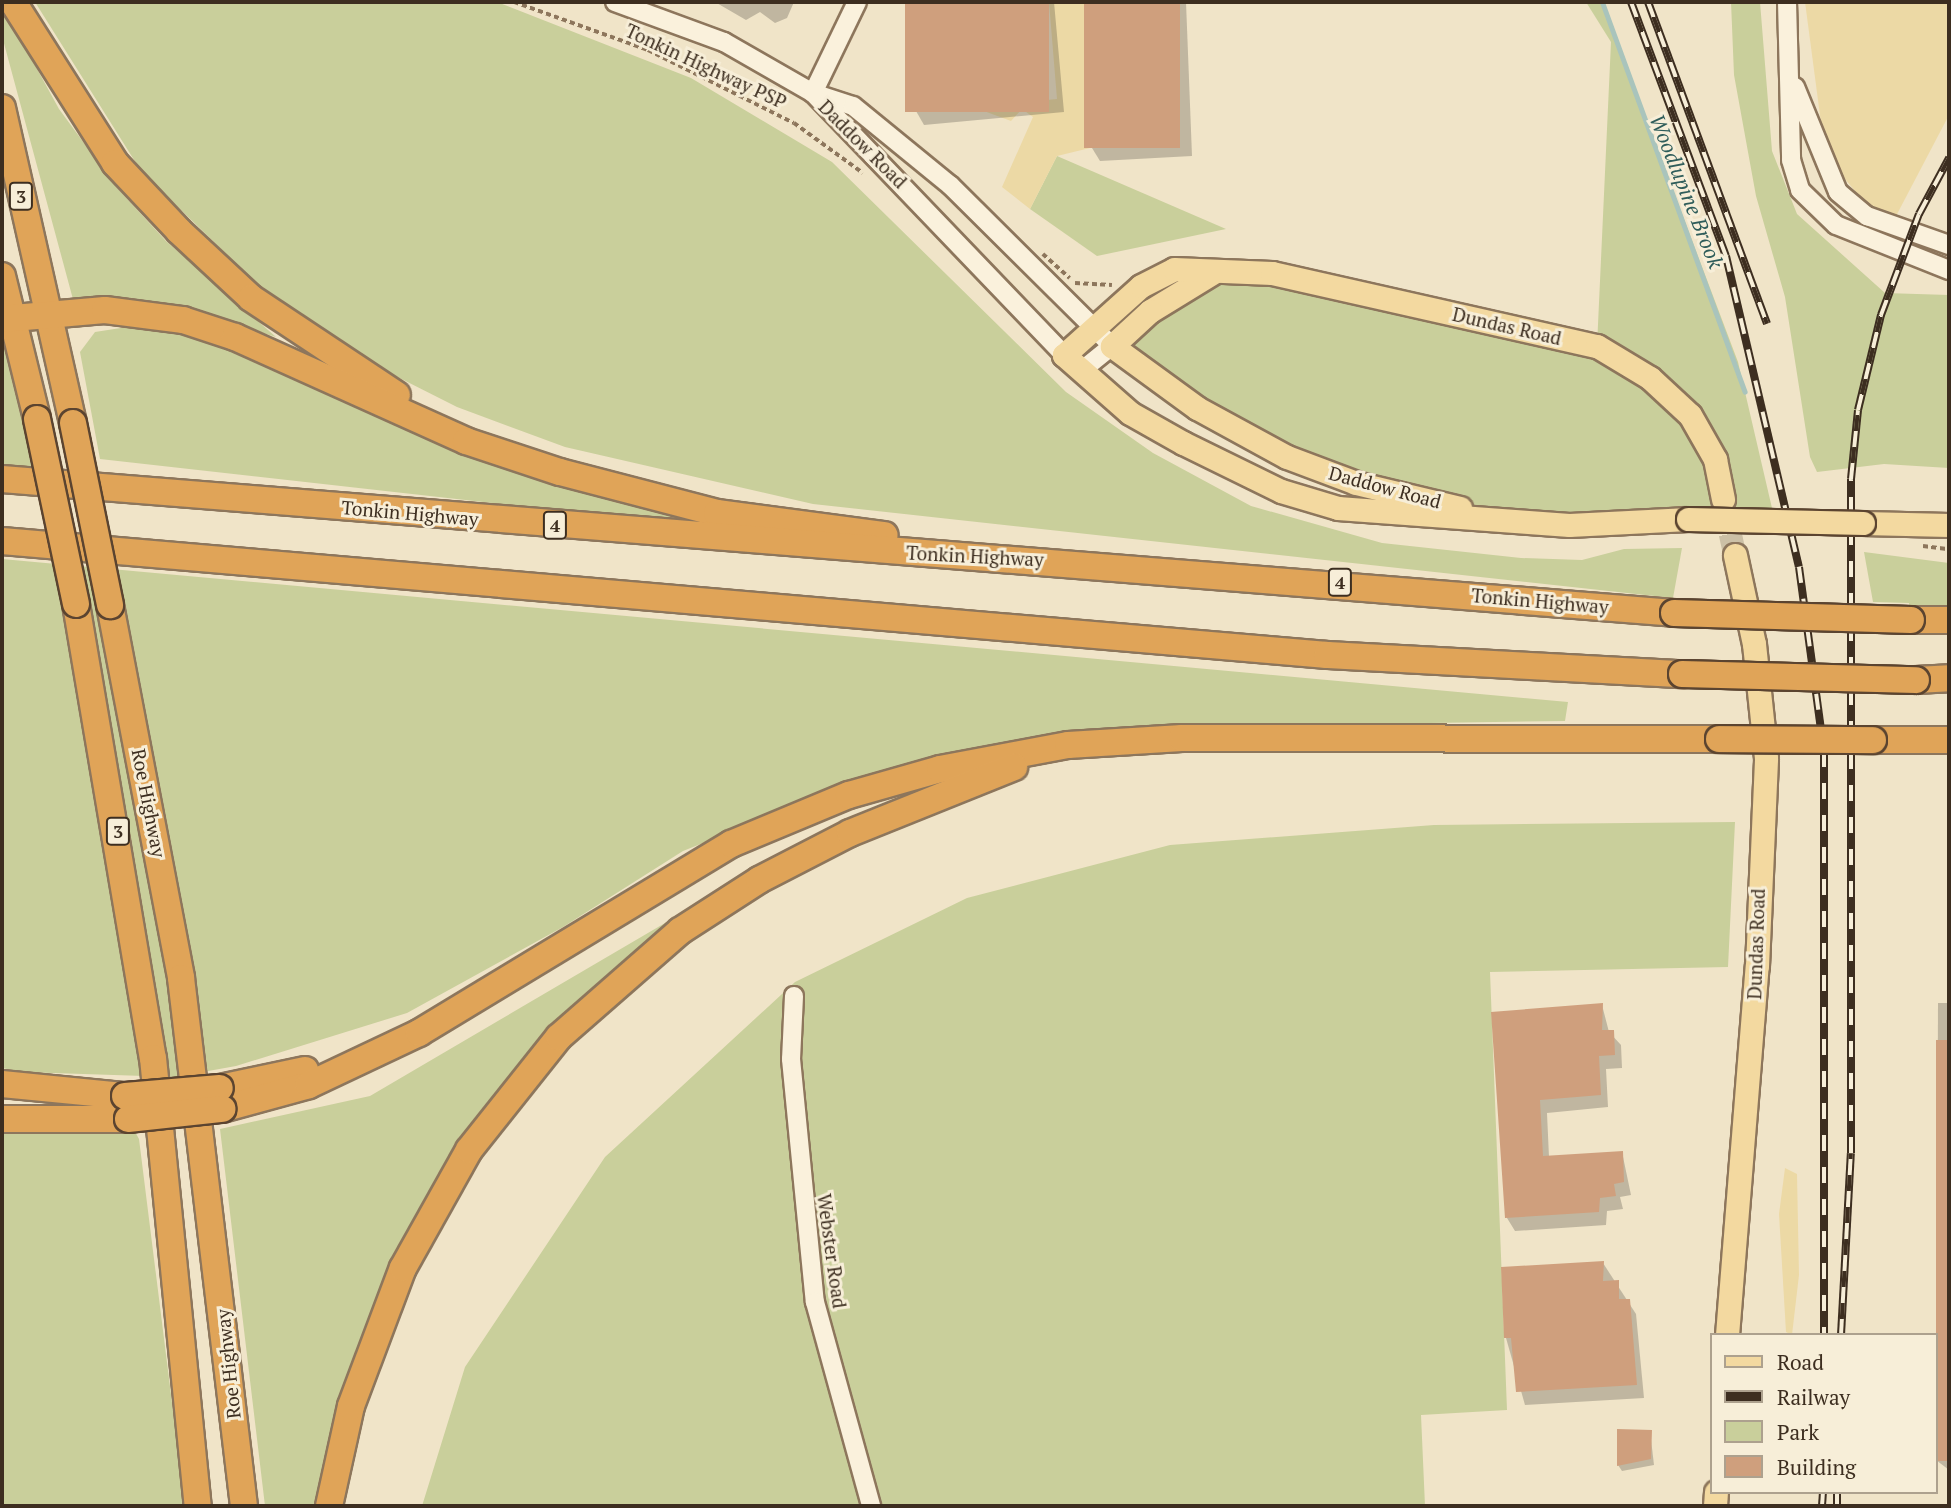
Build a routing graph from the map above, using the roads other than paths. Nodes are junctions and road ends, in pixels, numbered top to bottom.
1 (13, 2) edge
2 (615, 2) edge
3 (857, 2) edge
4 (1787, 2) edge
5 (1794, 84) junction
6 (813, 93) junction
7 (2, 108) edge
8 (1949, 245) edge
9 (1949, 270) edge
10 (1213, 272) junction
11 (2, 276) edge
12 (49, 318) junction
13 (7, 320) edge
14 (1094, 327) junction
15 (1111, 346) junction
16 (1064, 355) junction
17 (1080, 372) junction
18 (559, 472) junction
19 (2, 479) edge
20 (1723, 499) tunnel mouth
21 (1495, 522) junction
22 (1949, 525) edge
23 (2, 541) edge
24 (1735, 555) tunnel mouth
25 (1109, 564) junction
26 (1949, 620) edge
27 (1949, 678) edge
28 (1949, 740) edge
29 (1068, 745) junction
30 (794, 996) dead end
31 (2, 1084) edge
32 (126, 1107) junction
33 (2, 1119) edge
34 (1727, 1333) edge
35 (232, 1403) junction
36 (198, 1506) edge
37 (228, 1506) edge
38 (244, 1506) edge
39 (330, 1506) edge
40 (871, 1506) edge

1 - 18 highway
2 - 6 street
3 - 6 street
4 - 5 street
5 - 8 street
5 - 9 street
6 - 14 street, Daddow Road
6 - 16 street, Daddow Road
7 - 12 highway, Roe Highway / 3
10 - 14 main road, Dundas Road
10 - 15 main road
10 - 20 main road, Dundas Road
11 - 13 highway, Roe Highway / 3
12 - 13 highway
12 - 18 highway
12 - 35 highway, Roe Highway / 3, bridge
13 - 36 highway, Roe Highway / 3, bridge
14 - 15 street, Daddow Road
14 - 16 main road, Dundas Road
15 - 17 street
15 - 21 main road, Daddow Road
16 - 17 main road, Daddow Road
17 - 21 main road, Daddow Road
18 - 25 highway
19 - 25 highway, Tonkin Highway / 4
21 - 22 main road, Daddow Road, bridge
23 - 27 highway, bridge
24 - 34 main road, Dundas Road
25 - 26 highway, Tonkin Highway / 4, bridge
28 - 29 highway, bridge
29 - 32 highway, bridge
29 - 39 highway
30 - 40 street, Webster Road
31 - 32 highway
32 - 33 highway
35 - 37 highway
35 - 38 highway, Roe Highway / 3

